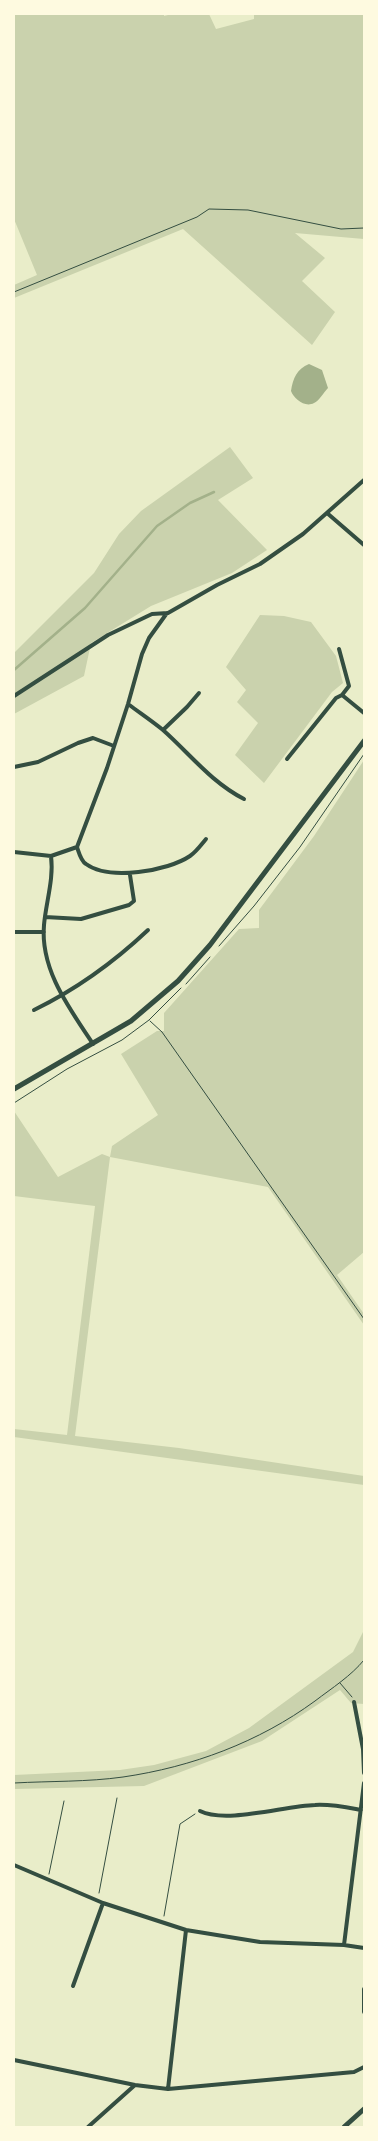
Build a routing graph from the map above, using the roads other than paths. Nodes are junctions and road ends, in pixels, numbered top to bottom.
1 (364, 480) edge
2 (326, 513) junction
3 (364, 545) edge
4 (168, 613) junction
5 (339, 649) dead end
6 (199, 693) dead end
7 (342, 695) junction
8 (14, 696) edge
9 (128, 704) junction
10 (364, 713) edge
11 (163, 730) junction
12 (364, 741) edge
13 (114, 746) junction
14 (287, 759) dead end
15 (14, 767) edge
16 (244, 799) dead end
17 (206, 839) dead end
18 (77, 847) junction
19 (14, 852) edge
20 (51, 856) junction
21 (130, 875) junction
22 (45, 917) junction
23 (148, 930) dead end
24 (14, 932) edge
25 (44, 932) junction
26 (63, 996) junction
27 (34, 1010) dead end
28 (93, 1044) junction
29 (14, 1089) edge
30 (354, 1702) road end
31 (364, 1773) edge
32 (364, 1783) edge
33 (361, 1810) junction
34 (200, 1811) road end
35 (14, 1865) edge
36 (103, 1903) junction
37 (186, 1930) junction
38 (344, 1944) junction
39 (364, 1948) edge
40 (73, 1986) dead end
41 (364, 1989) edge
42 (364, 2012) edge
43 (14, 2060) edge
44 (364, 2067) edge
45 (135, 2085) junction
46 (168, 2088) junction
47 (364, 2109) edge
48 (88, 2127) edge
49 (344, 2127) edge

1 - 2 street
2 - 3 street
2 - 4 street
4 - 8 street
4 - 9 street
5 - 7 street
6 - 11 street
7 - 10 street
7 - 14 street
9 - 11 street
9 - 13 street
11 - 16 street
12 - 28 main road
13 - 15 street
13 - 18 street
17 - 21 street
18 - 20 street
18 - 21 street
19 - 20 street
20 - 22 street
21 - 22 street
22 - 25 street
23 - 26 street
24 - 25 street
25 - 26 street
26 - 27 street
26 - 28 street
28 - 29 main road
30 - 31 street
32 - 33 street
33 - 34 street
33 - 38 street
35 - 36 street
36 - 37 street
36 - 40 street
37 - 38 street
37 - 46 street
38 - 39 street
41 - 42 street
43 - 45 street
44 - 46 street
45 - 46 street
45 - 48 street
47 - 49 main road

